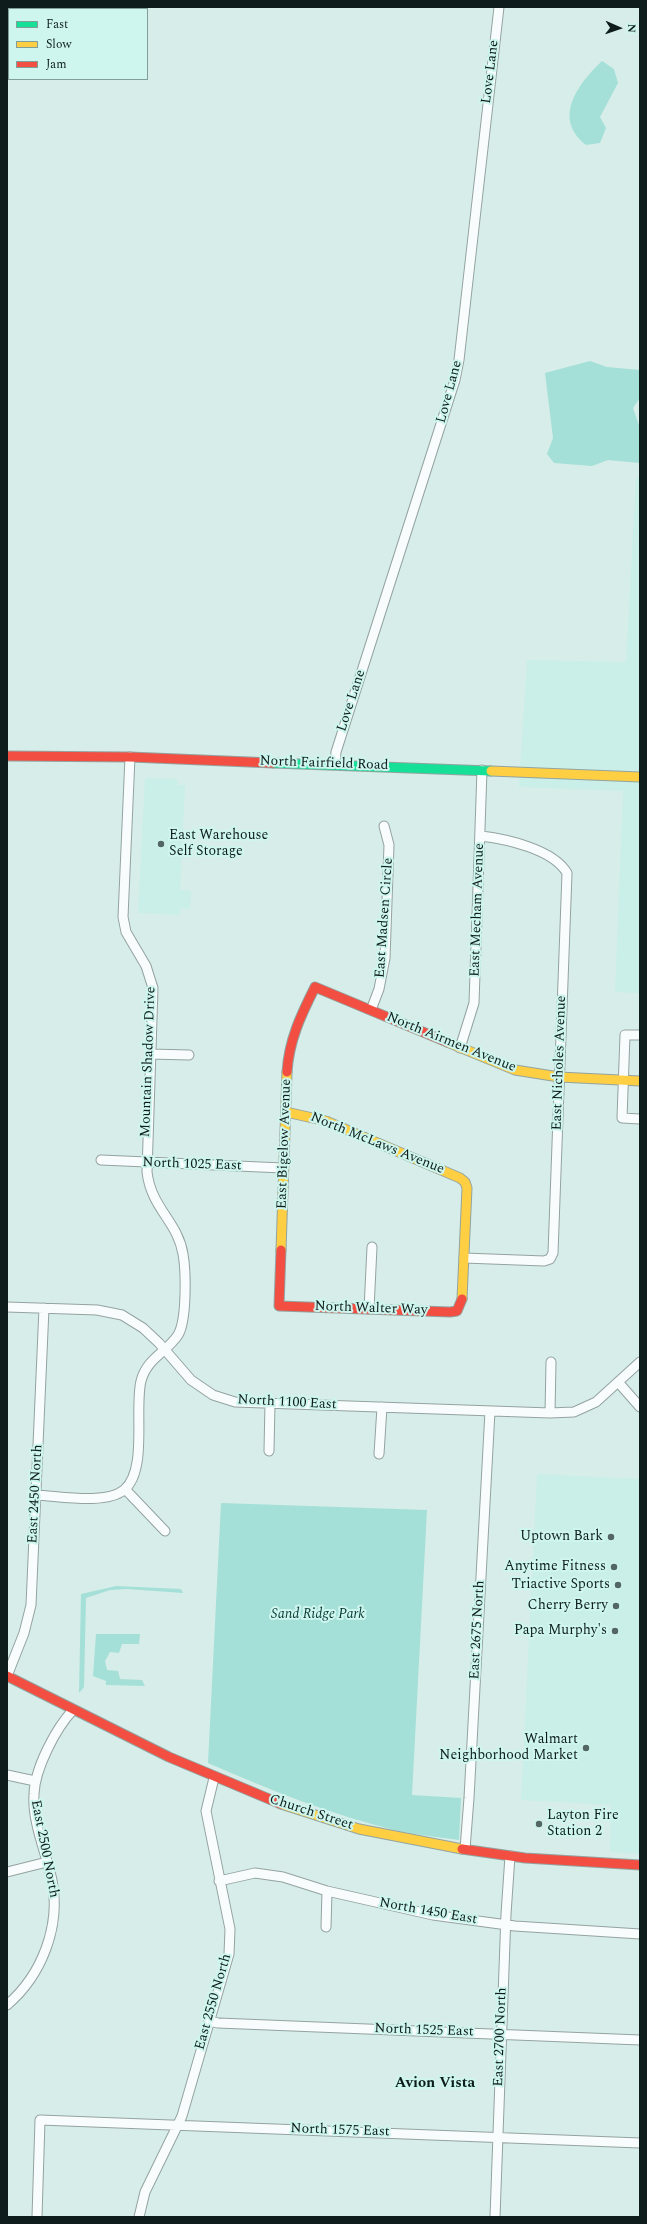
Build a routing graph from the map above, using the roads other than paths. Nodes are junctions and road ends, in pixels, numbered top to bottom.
1 (499, 7) edge
2 (7, 756) edge
3 (130, 757) junction
4 (335, 764) junction
5 (482, 770) junction
6 (640, 777) edge
7 (384, 826) dead end
8 (481, 836) junction
9 (315, 987) joint
10 (371, 1010) junction
11 (640, 1035) edge
12 (460, 1048) junction
13 (150, 1054) junction
14 (188, 1055) dead end
15 (559, 1077) junction
16 (624, 1080) junction
17 (640, 1081) edge
18 (286, 1112) junction
19 (640, 1119) edge
20 (101, 1160) dead end
21 (146, 1163) junction
22 (283, 1168) junction
23 (372, 1247) dead end
24 (464, 1258) junction
25 (279, 1306) joint
26 (7, 1307) edge
27 (44, 1308) junction
28 (369, 1309) junction
29 (164, 1348) junction
30 (551, 1362) dead end
31 (640, 1362) edge
32 (618, 1382) junction
33 (270, 1403) junction
34 (382, 1407) junction
35 (640, 1407) edge
36 (490, 1411) junction
37 (550, 1413) junction
38 (269, 1451) dead end
39 (379, 1454) dead end
40 (125, 1489) junction
41 (36, 1495) junction
42 (165, 1531) dead end
43 (7, 1676) edge
44 (73, 1710) junction
45 (7, 1775) edge
46 (214, 1778) junction
47 (35, 1781) junction
48 (465, 1849) junction
49 (510, 1856) junction
50 (47, 1862) junction
51 (640, 1865) edge
52 (7, 1872) edge
53 (219, 1881) junction
54 (327, 1891) junction
55 (506, 1925) junction
56 (326, 1928) dead end
57 (640, 1934) edge
58 (7, 2006) edge
59 (209, 2021) junction
60 (502, 2034) junction
61 (640, 2040) edge
62 (178, 2125) junction
63 (498, 2137) junction
64 (640, 2143) edge
65 (37, 2217) edge
66 (139, 2217) edge
67 (495, 2217) edge

1 - 4 street, Love Lane
2 - 3 street, North Fairfield Road
3 - 4 street, North Fairfield Road
3 - 13 street, Mountain Shadow Drive
4 - 5 street, North Fairfield Road
5 - 6 street, North Fairfield Road
5 - 8 street, East Mecham Avenue
7 - 10 street, East Madsen Circle
8 - 12 street, East Mecham Avenue
8 - 15 street, East Nicholes Avenue
9 - 10 street, North Airmen Avenue
9 - 18 street, East Bigelow Avenue
10 - 12 street, North Airmen Avenue
11 - 16 street
12 - 15 street, North Airmen Avenue
13 - 14 street
13 - 21 street, Mountain Shadow Drive
15 - 16 street, North Airmen Avenue
15 - 24 street, East Nicholes Avenue
16 - 17 street, North Airmen Avenue
16 - 19 street
18 - 22 street, East Bigelow Avenue
18 - 24 street, North McLaws Avenue
20 - 21 street, North 1025 East
21 - 22 street, North 1025 East
21 - 29 street, Mountain Shadow Drive
22 - 25 street, East Bigelow Avenue
23 - 28 street
24 - 28 street, North Walter Way
25 - 28 street, North Walter Way
26 - 27 street, North 1100 East
27 - 29 street, North 1100 East
27 - 41 street, East 2450 North
29 - 33 street, North 1100 East
29 - 40 street
30 - 37 street
31 - 32 street, North 1100 East
32 - 35 street
32 - 37 street, North 1100 East
33 - 34 street, North 1100 East
33 - 38 street
34 - 36 street, North 1100 East
34 - 39 street
36 - 37 street, North 1100 East
36 - 48 street, East 2675 North
40 - 41 street
40 - 42 street
41 - 43 street, East 2450 North
43 - 44 street, Church Street
44 - 46 street, Church Street
44 - 47 street, East 2500 North
45 - 47 street
46 - 48 street, Church Street
46 - 53 street, East 2550 North
47 - 50 street, East 2500 North
48 - 49 street, Church Street
49 - 51 street, Church Street
49 - 55 street, East 2700 North
50 - 52 street
50 - 58 street, East 2500 North
53 - 54 street, North 1450 East
53 - 59 street, East 2550 North
54 - 55 street, North 1450 East
54 - 56 street
55 - 57 street, North 1450 East
55 - 60 street, East 2700 North
59 - 60 street, North 1525 East
59 - 62 street, East 2550 North
60 - 61 street, North 1525 East
60 - 63 street, East 2700 North
62 - 63 street, North 1575 East
62 - 65 street, North 1575 East
62 - 66 street, East 2550 North
63 - 64 street, North 1575 East
63 - 67 street, East 2700 North

